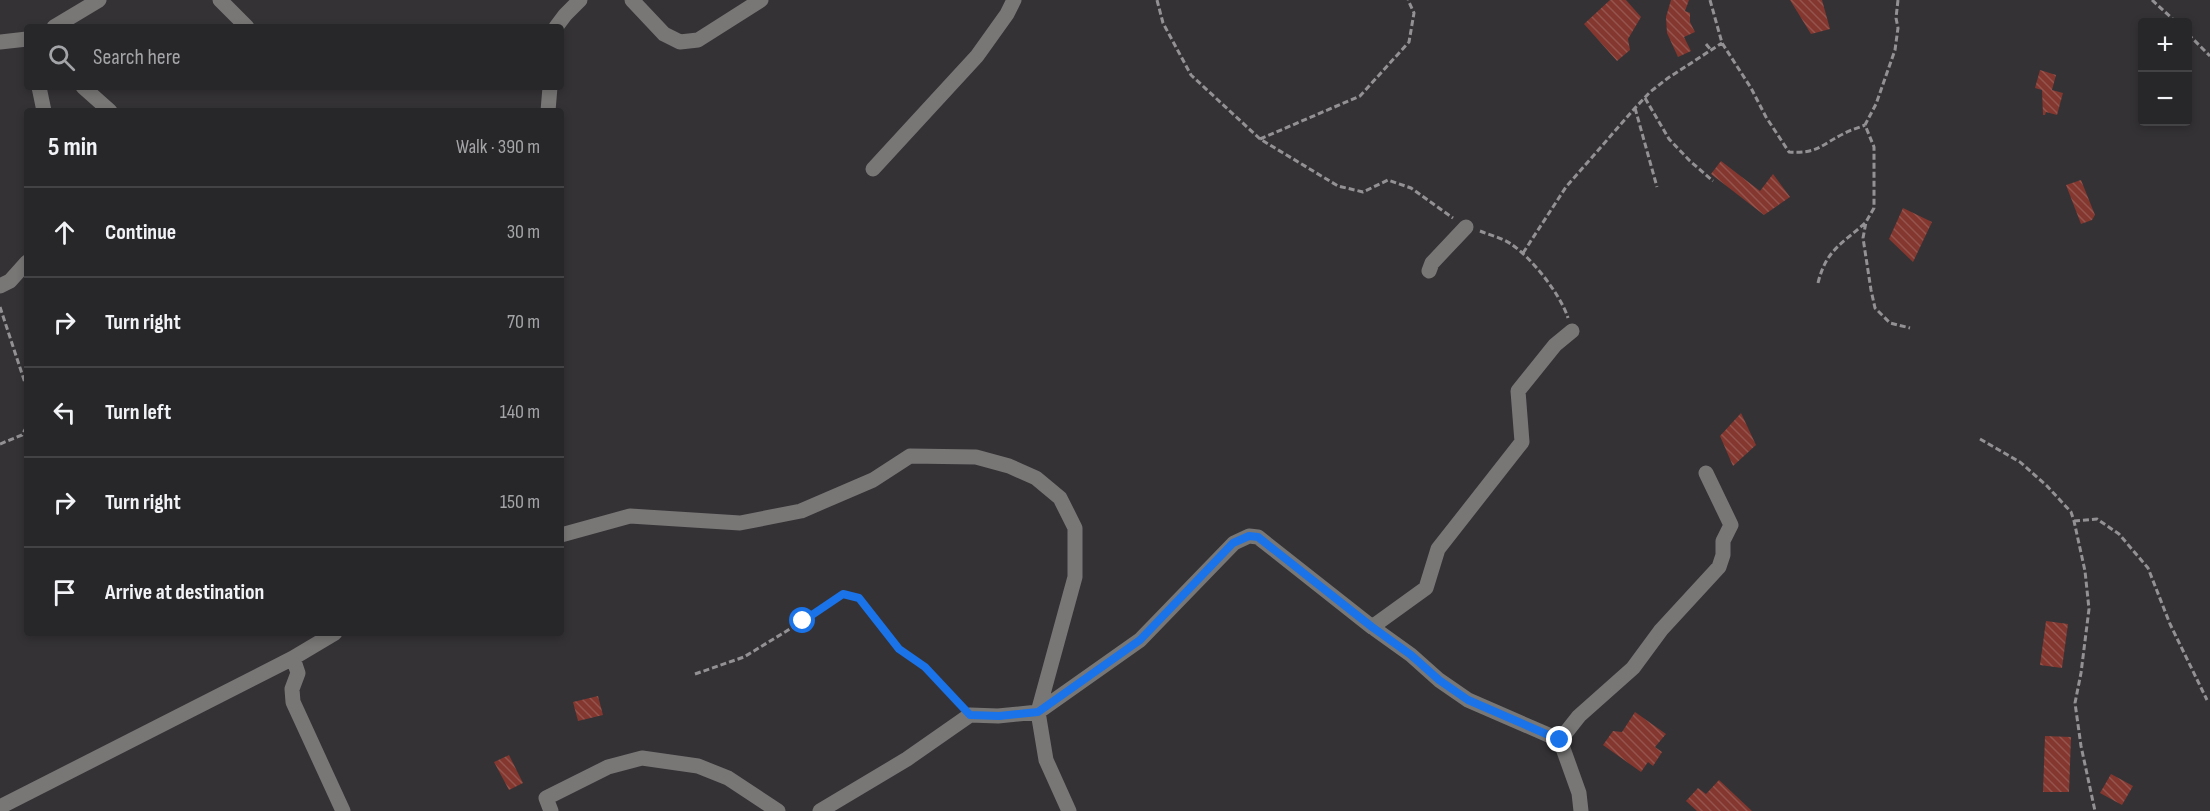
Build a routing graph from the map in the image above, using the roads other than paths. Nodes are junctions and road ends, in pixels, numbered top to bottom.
1 (99, 0) edge
2 (220, 0) edge
3 (580, 0) edge
4 (632, 0) edge
5 (761, 0) edge
6 (1014, 0) edge
7 (59, 24) edge
8 (244, 24) edge
9 (558, 24) edge
10 (24, 39) edge
11 (0, 42) edge
12 (40, 90) edge
13 (86, 90) edge
14 (549, 90) edge
15 (43, 108) edge
16 (107, 108) edge
17 (548, 108) edge
18 (873, 169) dead end
19 (1466, 227) road end
20 (24, 265) edge
21 (1429, 271) dead end
22 (0, 286) edge
23 (1572, 331) road end
24 (1706, 473) dead end
25 (564, 534) edge
26 (1372, 627) junction
27 (330, 636) edge
28 (293, 657) junction
29 (1038, 712) junction
30 (1560, 740) junction
31 (0, 807) edge
32 (344, 811) edge
33 (550, 811) edge
34 (778, 811) edge
35 (820, 811) edge
36 (1069, 811) edge
37 (1581, 811) edge

1 - 7 street
2 - 8 street
3 - 9 street
4 - 5 street
6 - 18 street
10 - 11 street
12 - 15 street
13 - 16 street
14 - 17 street
19 - 21 street
20 - 22 street
23 - 26 street
24 - 30 street
25 - 29 street
26 - 29 street
26 - 30 street
27 - 28 street
28 - 31 street
28 - 32 street
29 - 35 street
29 - 36 street
30 - 37 street
33 - 34 street

